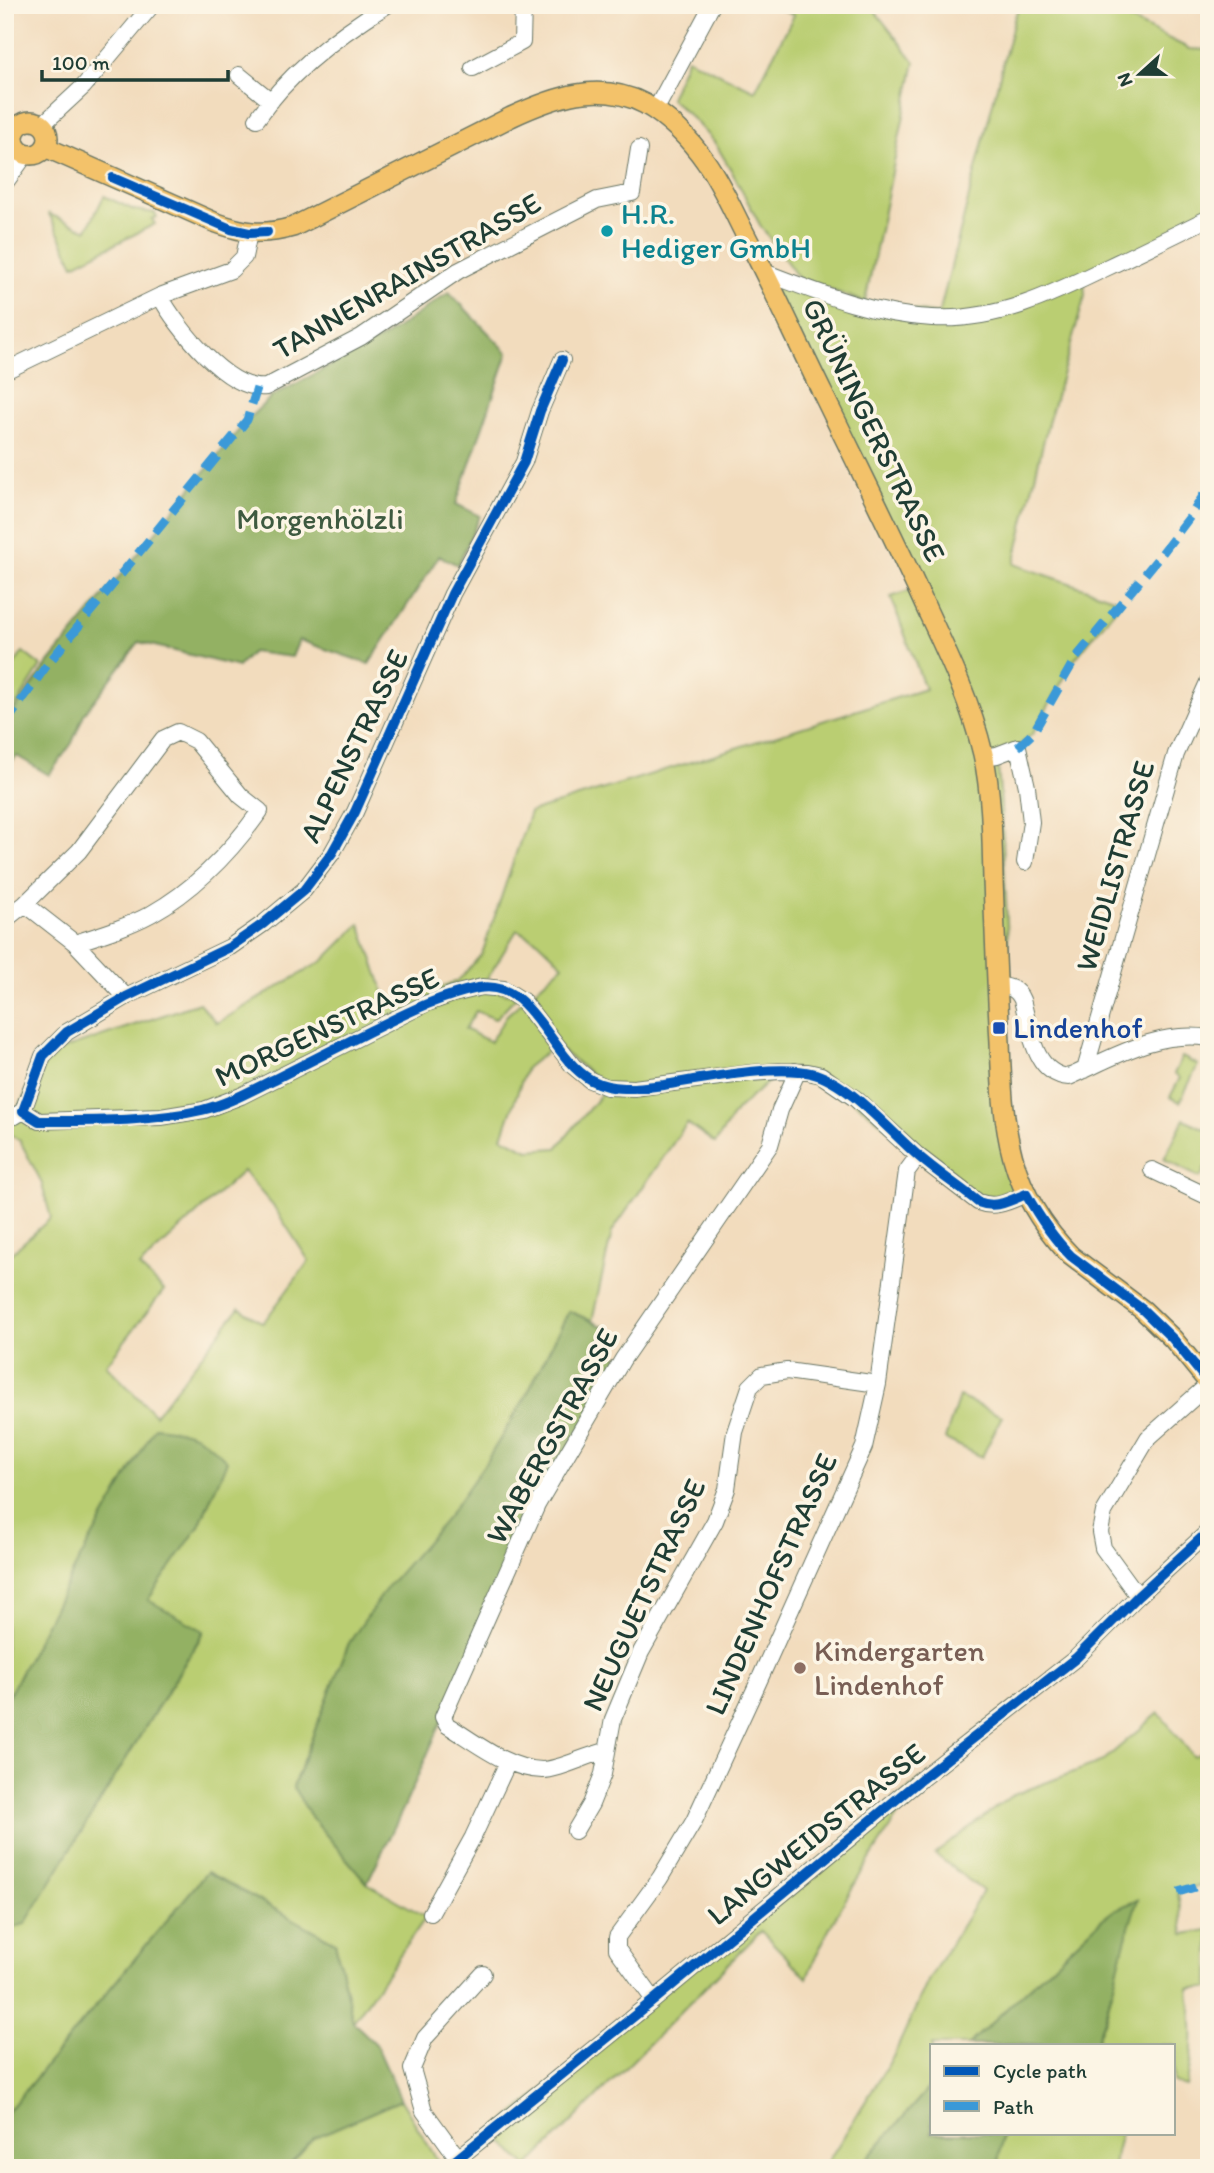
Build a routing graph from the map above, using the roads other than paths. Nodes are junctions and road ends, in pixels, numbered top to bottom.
1 (152, 5) edge
2 (387, 5) edge
3 (523, 5) edge
4 (712, 5) edge
5 (473, 68) dead end
6 (239, 75) dead end
7 (271, 101) junction
8 (655, 111) junction
9 (257, 119) dead end
10 (42, 125) junction
11 (10, 131) edge
12 (45, 147) junction
13 (639, 149) dead end
14 (26, 154) junction
15 (5, 183) edge
16 (1209, 218) edge
17 (248, 233) junction
18 (764, 272) junction
19 (160, 296) junction
20 (562, 360) dead end
21 (5, 371) edge
22 (1209, 680) edge
23 (983, 757) junction
24 (1025, 862) dead end
25 (25, 904) junction
26 (5, 920) edge
27 (75, 943) junction
28 (997, 985) junction
29 (126, 997) junction
30 (1209, 1038) edge
31 (1085, 1070) junction
32 (795, 1071) junction
33 (23, 1111) junction
34 (5, 1115) edge
35 (918, 1156) junction
36 (1152, 1170) dead end
37 (1026, 1194) junction
38 (1209, 1197) edge
39 (878, 1384) junction
40 (1209, 1384) edge
41 (1209, 1531) edge
42 (1138, 1596) junction
43 (606, 1751) junction
44 (508, 1762) junction
45 (575, 1831) dead end
46 (431, 1913) dead end
47 (483, 1974) dead end
48 (654, 2000) junction
49 (452, 2163) edge

1 - 10 street
2 - 7 street
3 - 5 street
4 - 8 street
6 - 7 street
7 - 9 street
8 - 17 main road, GRÜNINGERSTRASSE
8 - 18 main road, GRÜNINGERSTRASSE
10 - 11 main road
10 - 12 main road
11 - 14 main road
12 - 14 main road
12 - 17 main road, GRÜNINGERSTRASSE
13 - 19 street, TANNENRAINSTRASSE
14 - 15 street
16 - 18 street
17 - 19 street
18 - 23 main road, GRÜNINGERSTRASSE
19 - 21 street
20 - 29 street, ALPENSTRASSE
22 - 31 street, WEIDLISTRASSE
23 - 24 street
23 - 28 main road, GRÜNINGERSTRASSE
25 - 26 street
25 - 27 street
25 - 27 street
27 - 29 street
28 - 31 street
28 - 37 main road, GRÜNINGERSTRASSE
29 - 33 street, ALPENSTRASSE
30 - 31 street
32 - 33 street, MORGENSTRASSE
32 - 35 street, MORGENSTRASSE
32 - 44 street, WABERGSTRASSE
33 - 34 street, MORGENSTRASSE
35 - 37 street, MORGENSTRASSE
35 - 39 street, LINDENHOFSTRASSE
36 - 38 street
37 - 40 main road, GRÜNINGERSTRASSE
39 - 43 street, NEUGUETSTRASSE
39 - 48 street, LINDENHOFSTRASSE
40 - 42 street
41 - 42 street, LANGWEIDSTRASSE
42 - 48 street, LANGWEIDSTRASSE
43 - 44 street, WABERGSTRASSE
43 - 45 street, NEUGUETSTRASSE
44 - 46 street
47 - 49 street
48 - 49 street, LANGWEIDSTRASSE

